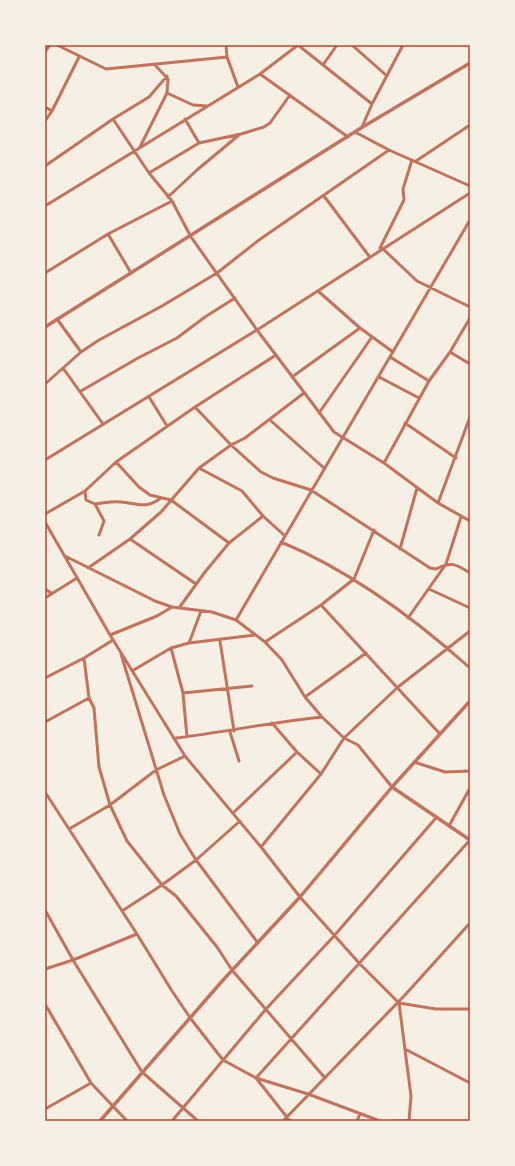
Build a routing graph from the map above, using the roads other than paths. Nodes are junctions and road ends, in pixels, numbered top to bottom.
1 (50, 45) edge
2 (57, 45) edge
3 (226, 45) edge
4 (298, 45) edge
5 (337, 45) edge
6 (352, 45) edge
7 (403, 45) edge
8 (45, 52) edge
9 (79, 57) junction
10 (227, 57) junction
11 (470, 63) edge
12 (155, 65) junction
13 (323, 65) junction
14 (260, 74) junction
15 (167, 76) junction
16 (387, 76) junction
17 (238, 87) junction
18 (167, 93) junction
19 (290, 94) junction
20 (372, 104) junction
21 (207, 106) junction
22 (45, 107) edge
23 (52, 111) junction
24 (113, 119) junction
25 (185, 119) junction
26 (45, 121) edge
27 (470, 125) edge
28 (361, 128) junction
29 (355, 132) junction
30 (241, 134) junction
31 (348, 137) junction
32 (198, 144) junction
33 (139, 149) junction
34 (389, 150) junction
35 (134, 152) junction
36 (414, 160) junction
37 (45, 166) edge
38 (148, 173) junction
39 (470, 186) edge
40 (470, 193) edge
41 (324, 196) junction
42 (168, 197) junction
43 (172, 201) junction
44 (45, 206) edge
45 (470, 220) edge
46 (108, 234) junction
47 (191, 237) junction
48 (381, 249) junction
49 (369, 256) junction
50 (45, 273) edge
51 (131, 273) junction
52 (217, 273) junction
53 (430, 287) junction
54 (318, 291) junction
55 (234, 298) junction
56 (470, 307) edge
57 (470, 318) edge
58 (57, 320) junction
59 (45, 327) edge
60 (360, 328) junction
61 (257, 330) junction
62 (372, 337) junction
63 (81, 352) junction
64 (393, 352) junction
65 (450, 352) junction
66 (276, 355) junction
67 (390, 357) junction
68 (470, 364) edge
69 (64, 368) junction
70 (292, 377) junction
71 (379, 377) junction
72 (429, 381) junction
73 (45, 384) edge
74 (81, 392) junction
75 (304, 393) junction
76 (149, 397) junction
77 (419, 398) junction
78 (195, 406) junction
79 (320, 413) junction
80 (470, 417) edge
81 (270, 420) junction
82 (405, 423) junction
83 (103, 424) junction
84 (168, 426) junction
85 (343, 439) junction
86 (231, 445) junction
87 (456, 458) junction
88 (45, 460) edge
89 (116, 462) junction
90 (384, 463) junction
91 (199, 468) junction
92 (324, 468) junction
93 (417, 488) junction
94 (311, 490) junction
95 (85, 491) junction
96 (161, 498) junction
97 (171, 500) junction
98 (438, 503) junction
99 (95, 504) junction
100 (45, 514) edge
101 (263, 516) junction
102 (461, 517) junction
103 (470, 521) edge
104 (45, 522) edge
105 (374, 530) junction
106 (99, 534) dead end
107 (285, 536) junction
108 (130, 539) junction
109 (281, 542) junction
110 (229, 543) junction
111 (400, 549) junction
112 (64, 555) junction
113 (446, 564) junction
114 (88, 568) junction
115 (470, 573) edge
116 (78, 578) junction
117 (354, 579) junction
118 (196, 584) junction
119 (45, 589) edge
120 (429, 589) junction
121 (51, 593) junction
122 (45, 598) edge
123 (321, 605) junction
124 (172, 607) junction
125 (179, 608) junction
126 (470, 608) edge
127 (201, 611) junction
128 (408, 618) junction
129 (236, 620) junction
130 (470, 631) edge
131 (110, 635) junction
132 (255, 635) junction
133 (113, 640) junction
134 (220, 640) junction
135 (265, 642) junction
136 (189, 643) junction
137 (171, 648) junction
138 (448, 648) junction
139 (119, 649) junction
140 (366, 653) junction
141 (84, 658) junction
142 (470, 668) edge
143 (132, 671) junction
144 (45, 678) edge
145 (252, 686) dead end
146 (398, 687) junction
147 (226, 688) junction
148 (183, 693) junction
149 (305, 697) junction
150 (89, 698) junction
151 (470, 701) edge
152 (322, 717) junction
153 (45, 722) edge
154 (272, 722) junction
155 (234, 731) junction
156 (230, 732) junction
157 (440, 734) junction
158 (187, 737) junction
159 (176, 738) junction
160 (344, 738) junction
161 (297, 752) junction
162 (185, 756) junction
163 (239, 761) dead end
164 (414, 762) junction
165 (156, 770) junction
166 (470, 771) edge
167 (321, 774) junction
168 (392, 787) junction
169 (470, 788) edge
170 (45, 792) edge
171 (110, 805) junction
172 (233, 813) junction
173 (435, 819) junction
174 (240, 821) junction
175 (448, 827) junction
176 (69, 829) junction
177 (470, 840) edge
178 (261, 847) junction
179 (196, 860) junction
180 (162, 886) junction
181 (300, 897) junction
182 (45, 910) edge
183 (122, 911) junction
184 (470, 923) edge
185 (137, 934) junction
186 (334, 936) junction
187 (258, 943) junction
188 (73, 960) junction
189 (359, 963) junction
190 (45, 969) edge
191 (232, 970) junction
192 (398, 1003) junction
193 (45, 1005) edge
194 (266, 1009) junction
195 (470, 1009) edge
196 (191, 1019) junction
197 (292, 1038) junction
198 (405, 1049) junction
199 (223, 1060) junction
200 (142, 1072) junction
201 (256, 1078) junction
202 (325, 1078) junction
203 (91, 1083) junction
204 (470, 1083) edge
205 (308, 1094) junction
206 (113, 1107) junction
207 (45, 1109) edge
208 (183, 1109) junction
209 (360, 1114) junction
210 (287, 1116) junction
211 (100, 1121) edge
212 (127, 1121) edge
213 (172, 1121) edge
214 (198, 1121) edge
215 (283, 1121) edge
216 (290, 1121) edge
217 (357, 1121) edge
218 (380, 1121) edge
219 (394, 1121) edge
220 (410, 1121) edge

1 - 8 street
2 - 9 street
3 - 10 street
4 - 13 street
4 - 14 street
5 - 13 street
6 - 16 street
7 - 16 street
9 - 12 street
9 - 23 street
10 - 12 street
10 - 17 street
11 - 28 street
12 - 15 street
13 - 20 street
14 - 17 street
14 - 19 street
15 - 18 street
15 - 24 street
16 - 20 street
17 - 21 street
18 - 21 street
18 - 33 street
19 - 30 street
19 - 31 street
20 - 28 street
21 - 25 street
22 - 23 street
23 - 26 street
24 - 35 street
24 - 37 street
25 - 32 street
25 - 33 street
27 - 36 street
28 - 29 street
29 - 31 street
29 - 34 street
30 - 32 street
30 - 42 street
31 - 47 street
32 - 38 street
33 - 35 street
34 - 36 street
34 - 41 street
35 - 38 street
35 - 44 street
36 - 39 street
36 - 48 street
38 - 42 street
40 - 48 street
41 - 49 street
41 - 52 street
42 - 43 street
43 - 46 street
43 - 47 street
45 - 53 street
46 - 50 street
46 - 51 street
47 - 51 street
47 - 52 street
48 - 49 street
48 - 53 street
49 - 54 street
51 - 58 street
52 - 55 street
52 - 63 street
53 - 56 street
53 - 64 street
54 - 60 street
54 - 61 street
55 - 61 street
55 - 74 street
57 - 65 street
58 - 59 street
58 - 63 street
60 - 62 street
60 - 70 street
61 - 66 street
61 - 76 street
62 - 64 street
62 - 79 street
63 - 69 street
64 - 67 street
65 - 68 street
65 - 72 street
66 - 70 street
66 - 78 street
67 - 71 street
67 - 72 street
69 - 73 street
69 - 74 street
70 - 75 street
71 - 77 street
71 - 85 street
72 - 77 street
74 - 83 street
75 - 79 street
75 - 81 street
76 - 83 street
76 - 84 street
77 - 82 street
78 - 84 street
78 - 86 street
79 - 85 street
80 - 87 street
81 - 86 street
81 - 92 street
82 - 87 street
82 - 90 street
83 - 88 street
84 - 89 street
85 - 90 street
85 - 92 street
86 - 91 street
86 - 94 street
87 - 98 street
89 - 95 street
89 - 96 street
90 - 93 street
91 - 97 street
91 - 101 street
92 - 94 street
93 - 98 street
93 - 111 street
94 - 105 street
94 - 107 street
95 - 99 street
95 - 100 street
96 - 97 street
96 - 99 street
97 - 108 street
97 - 110 street
98 - 102 street
99 - 106 street
101 - 107 street
101 - 110 street
102 - 103 street
102 - 113 street
104 - 112 street
105 - 111 street
105 - 117 street
107 - 109 street
108 - 114 street
108 - 118 street
109 - 117 street
109 - 129 street
110 - 118 street
111 - 113 street
112 - 114 street
112 - 116 street
113 - 115 street
113 - 120 street
114 - 124 street
116 - 121 street
116 - 131 street
117 - 123 street
117 - 128 street
118 - 125 street
119 - 121 street
120 - 126 street
120 - 128 street
121 - 122 street
123 - 135 street
123 - 140 street
124 - 125 street
124 - 131 street
125 - 127 street
127 - 129 street
127 - 136 street
128 - 138 street
129 - 132 street
130 - 138 street
131 - 133 street
132 - 134 street
132 - 135 street
133 - 139 street
133 - 141 street
134 - 136 street
134 - 147 street
135 - 149 street
136 - 137 street
137 - 143 street
137 - 148 street
138 - 142 street
138 - 146 street
139 - 143 street
139 - 165 street
140 - 146 street
140 - 149 street
141 - 144 street
141 - 150 street
143 - 159 street
145 - 147 street
146 - 157 street
146 - 160 street
147 - 148 street
147 - 155 street
148 - 158 street
149 - 152 street
150 - 153 street
150 - 171 street
151 - 157 street
152 - 154 street
152 - 160 street
154 - 155 street
154 - 161 street
155 - 156 street
156 - 158 street
156 - 163 street
157 - 164 street
158 - 159 street
159 - 162 street
160 - 167 street
160 - 168 street
161 - 167 street
161 - 172 street
162 - 165 street
162 - 172 street
164 - 166 street
164 - 168 street
165 - 171 street
165 - 179 street
167 - 178 street
168 - 173 street
168 - 181 street
169 - 175 street
170 - 176 street
171 - 176 street
171 - 180 street
172 - 174 street
173 - 175 street
173 - 186 street
174 - 178 street
174 - 179 street
175 - 177 street
176 - 183 street
177 - 189 street
178 - 181 street
179 - 180 street
179 - 187 street
180 - 183 street
180 - 191 street
181 - 186 street
181 - 187 street
182 - 188 street
183 - 185 street
184 - 192 street
185 - 188 street
185 - 196 street
186 - 189 street
186 - 194 street
187 - 191 street
188 - 190 street
188 - 200 street
189 - 192 street
189 - 197 street
191 - 194 street
191 - 196 street
192 - 195 street
192 - 198 street
192 - 202 street
193 - 203 street
194 - 197 street
194 - 199 street
196 - 199 street
196 - 200 street
197 - 201 street
197 - 202 street
198 - 204 street
198 - 220 street
199 - 201 street
199 - 208 street
200 - 206 street
200 - 208 street
201 - 205 street
201 - 210 street
202 - 205 street
203 - 206 street
203 - 207 street
205 - 209 street
205 - 210 street
206 - 211 street
206 - 212 street
208 - 213 street
208 - 214 street
209 - 217 street
209 - 218 street
210 - 215 street
210 - 216 street
219 - 220 street

